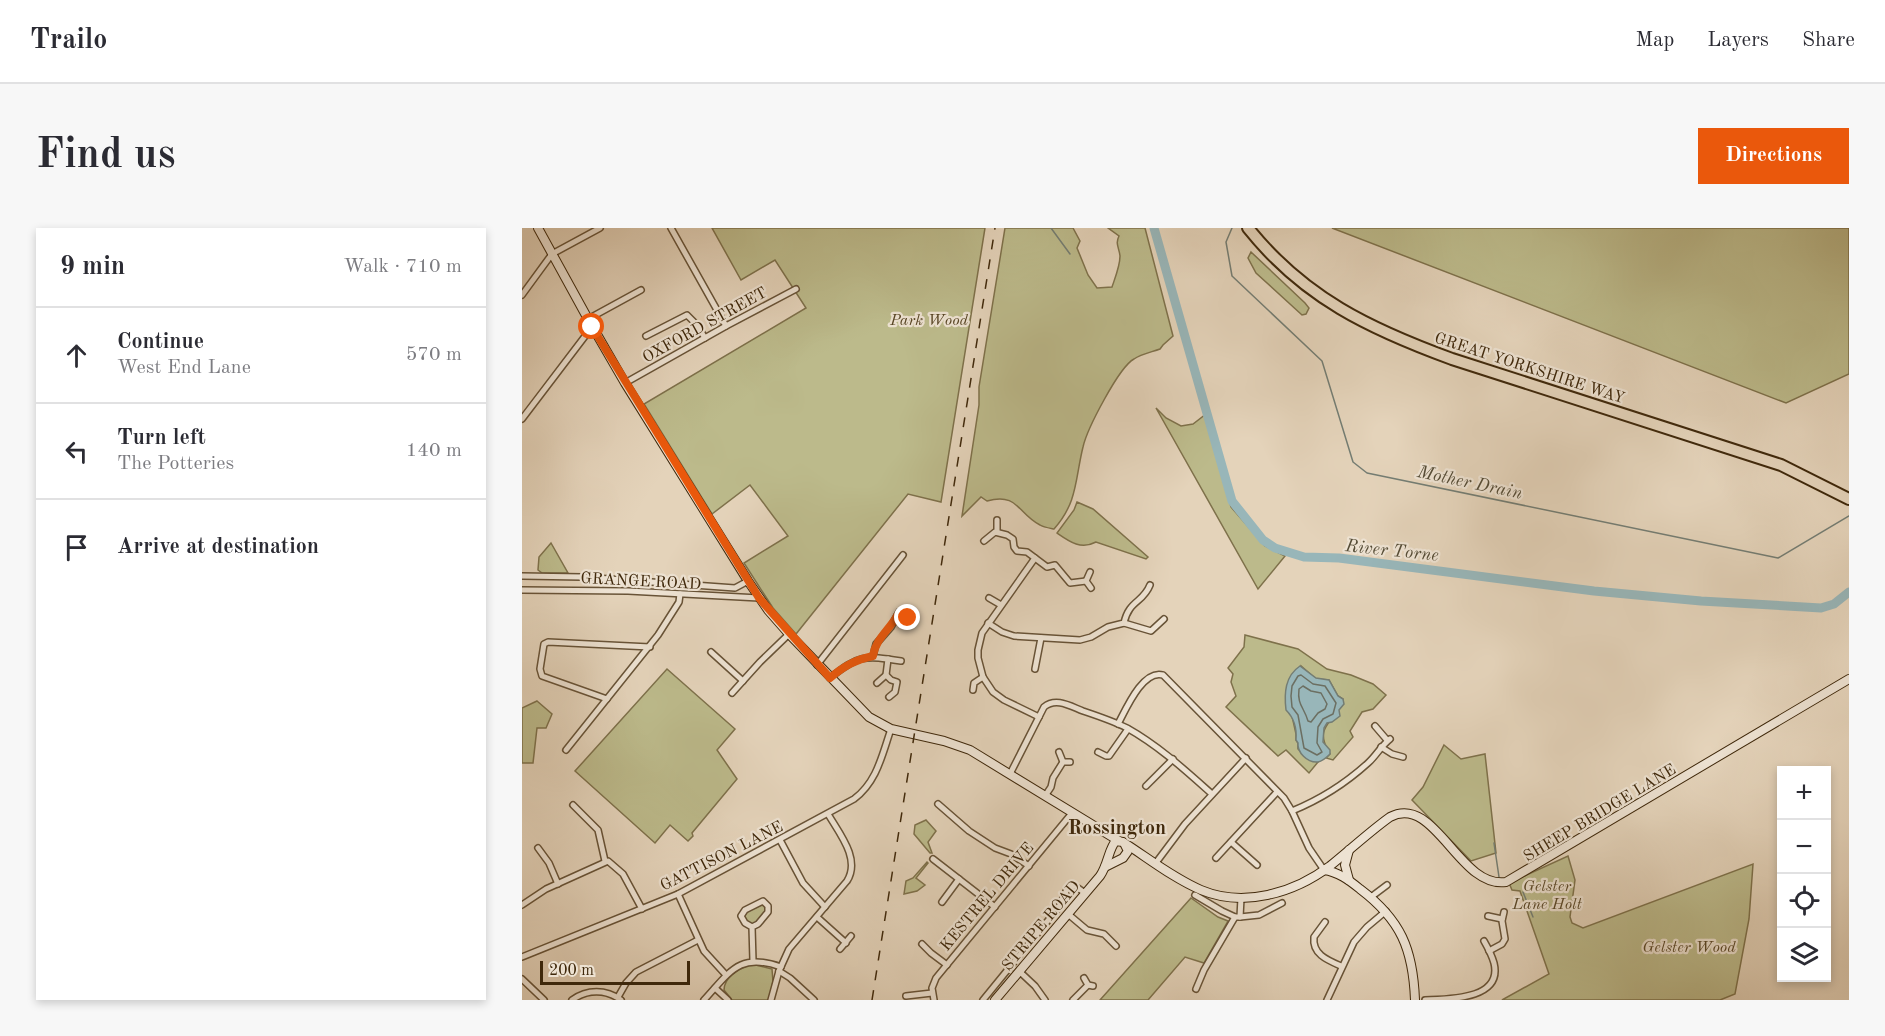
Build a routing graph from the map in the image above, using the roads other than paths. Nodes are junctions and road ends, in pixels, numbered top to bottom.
1 (538, 228) edge
2 (600, 228) edge
3 (671, 228) edge
4 (1248, 228) edge
5 (552, 254) junction
6 (795, 289) dead end
7 (641, 290) dead end
8 (523, 292) edge
9 (588, 319) junction
10 (726, 326) junction
11 (592, 327) junction
12 (646, 336) dead end
13 (705, 338) junction
14 (625, 383) junction
15 (522, 419) edge
16 (1830, 489) junction
17 (1849, 499) edge
18 (1849, 504) edge
19 (997, 520) dead end
20 (997, 532) junction
21 (984, 542) dead end
22 (903, 555) dead end
23 (1035, 558) junction
24 (1090, 572) dead end
25 (522, 576) edge
26 (582, 577) junction
27 (1086, 581) junction
28 (748, 582) junction
29 (684, 584) junction
30 (1091, 588) dead end
31 (522, 590) edge
32 (582, 590) junction
33 (1154, 594) dead end
34 (682, 595) junction
35 (759, 598) junction
36 (989, 598) dead end
37 (1001, 605) junction
38 (908, 618) dead end
39 (1164, 619) dead end
40 (988, 623) junction
41 (1124, 623) junction
42 (789, 634) junction
43 (1041, 638) junction
44 (650, 646) junction
45 (711, 652) dead end
46 (873, 656) junction
47 (888, 659) junction
48 (901, 661) dead end
49 (817, 665) junction
50 (1035, 669) dead end
51 (886, 675) junction
52 (983, 677) junction
53 (830, 678) junction
54 (1849, 679) edge
55 (743, 681) junction
56 (877, 683) dead end
57 (973, 690) dead end
58 (732, 693) dead end
59 (890, 697) dead end
60 (606, 699) junction
61 (1039, 717) junction
62 (1118, 724) junction
63 (1375, 726) dead end
64 (891, 729) junction
65 (1128, 729) junction
66 (1381, 747) junction
67 (566, 750) dead end
68 (1059, 752) dead end
69 (1098, 752) dead end
70 (1403, 757) dead end
71 (1246, 758) junction
72 (1173, 759) junction
73 (1010, 774) junction
74 (1146, 786) dead end
75 (1277, 792) junction
76 (1212, 794) junction
77 (1045, 796) junction
78 (938, 804) dead end
79 (573, 806) dead end
80 (1292, 811) junction
81 (1072, 813) junction
82 (828, 814) junction
83 (1103, 832) junction
84 (780, 840) junction
85 (1121, 842) junction
86 (1232, 842) junction
87 (538, 848) dead end
88 (1349, 850) junction
89 (1110, 851) junction
90 (933, 858) dead end
91 (1122, 858) junction
92 (1216, 858) dead end
93 (605, 861) junction
94 (1152, 862) junction
95 (1257, 865) dead end
96 (1029, 866) junction
97 (1106, 867) junction
98 (1324, 870) junction
99 (959, 879) junction
100 (1350, 881) junction
101 (558, 884) junction
102 (1387, 885) dead end
103 (1085, 893) junction
104 (678, 894) junction
105 (1195, 896) dead end
106 (1371, 897) junction
107 (1241, 898) junction
108 (942, 902) dead end
109 (1282, 903) dead end
110 (522, 905) edge
111 (825, 907) junction
112 (995, 907) junction
113 (642, 909) junction
114 (1386, 911) junction
115 (1068, 914) junction
116 (1488, 916) dead end
117 (817, 917) junction
118 (1238, 917) junction
119 (1324, 926) dead end
120 (752, 927) junction
121 (851, 936) dead end
122 (698, 939) junction
123 (1484, 941) dead end
124 (846, 943) junction
125 (922, 944) dead end
126 (1116, 945) dead end
127 (840, 949) dead end
128 (1489, 951) junction
129 (522, 957) edge
130 (753, 961) junction
131 (946, 965) junction
132 (1341, 966) junction
133 (780, 969) junction
134 (1019, 971) junction
135 (726, 975) junction
136 (1084, 978) dead end
137 (522, 979) edge
138 (715, 988) junction
139 (1196, 989) dead end
140 (932, 993) junction
141 (906, 996) dead end
142 (620, 999) edge
143 (544, 1000) edge
144 (572, 1000) edge
145 (704, 1000) edge
146 (728, 1000) edge
147 (771, 1000) edge
148 (814, 1000) edge
149 (934, 1000) edge
150 (983, 1000) edge
151 (995, 1000) edge
152 (1045, 1000) edge
153 (1073, 1000) edge
154 (1327, 1000) edge
155 (1415, 1000) edge
156 (1425, 1000) edge

1 - 5 main road, SHEEP BRIDGE LANE
2 - 5 street
3 - 10 street
4 - 16 highway, GREAT YORKSHIRE WAY
5 - 8 street
5 - 9 main road, SHEEP BRIDGE LANE
6 - 10 street, OXFORD STREET
7 - 9 street
9 - 11 main road, SHEEP BRIDGE LANE
10 - 13 street, OXFORD STREET
11 - 14 main road, SHEEP BRIDGE LANE
11 - 15 street
12 - 13 street
13 - 14 street, OXFORD STREET
14 - 28 main road, SHEEP BRIDGE LANE
16 - 17 highway, GREAT YORKSHIRE WAY
16 - 18 highway, GREAT YORKSHIRE WAY
19 - 20 street
20 - 21 street
20 - 23 street
22 - 49 street
23 - 27 street
23 - 37 street
24 - 27 street
25 - 26 street
26 - 29 street
26 - 32 street
27 - 30 street
28 - 29 street
28 - 35 main road, SHEEP BRIDGE LANE
29 - 34 street
31 - 32 street, GRANGE ROAD
32 - 34 street, GRANGE ROAD
33 - 41 street
34 - 35 street, GRANGE ROAD
34 - 44 street
35 - 42 main road, SHEEP BRIDGE LANE
36 - 37 street
37 - 40 street
38 - 46 street
39 - 41 street
40 - 43 street
40 - 52 street
41 - 43 street
42 - 49 main road, SHEEP BRIDGE LANE
42 - 55 street
43 - 50 street
44 - 60 street
44 - 60 street
45 - 55 street
46 - 47 street
46 - 53 street
47 - 48 street
47 - 51 street
49 - 53 main road, SHEEP BRIDGE LANE
51 - 56 street
51 - 59 street
52 - 57 street
52 - 61 street
53 - 64 main road, SHEEP BRIDGE LANE
54 - 88 main road, SHEEP BRIDGE LANE
55 - 58 street
60 - 67 street
61 - 62 street
61 - 73 street
62 - 65 street
62 - 71 street
63 - 66 street
64 - 73 main road, SHEEP BRIDGE LANE
64 - 82 street, GATTISON LANE
65 - 69 street
65 - 72 street
66 - 70 street
66 - 80 street
68 - 77 street
71 - 75 street
71 - 76 street
72 - 74 street
72 - 76 street
73 - 77 main road, SHEEP BRIDGE LANE
75 - 80 street
75 - 86 street
76 - 94 street
77 - 81 main road, SHEEP BRIDGE LANE
78 - 96 street
79 - 93 street
80 - 98 street
81 - 83 main road, SHEEP BRIDGE LANE
81 - 96 street, KESTREL DRIVE
82 - 84 street, GATTISON LANE
82 - 111 street
83 - 85 main road, SHEEP BRIDGE LANE
83 - 89 main road
84 - 104 street, GATTISON LANE
84 - 111 street
85 - 89 main road
85 - 91 main road
85 - 94 main road, SHEEP BRIDGE LANE
86 - 92 street
86 - 95 street
87 - 101 street
88 - 98 main road, SHEEP BRIDGE LANE
88 - 100 main road
89 - 91 main road
89 - 97 main road, STRIPE ROAD
90 - 99 street
91 - 94 main road, SHEEP BRIDGE LANE
91 - 97 main road, STRIPE ROAD
93 - 101 street
93 - 113 street
94 - 107 main road, SHEEP BRIDGE LANE
96 - 112 street, KESTREL DRIVE
97 - 103 main road, STRIPE ROAD
98 - 100 main road
98 - 107 main road, SHEEP BRIDGE LANE
99 - 108 street
99 - 112 street
100 - 106 main road
101 - 110 street
102 - 106 street
103 - 115 main road, STRIPE ROAD
103 - 150 street
104 - 113 street, GATTISON LANE
104 - 122 street
105 - 118 street
106 - 114 main road
107 - 118 street
109 - 118 street
111 - 117 street
112 - 131 street, KESTREL DRIVE
113 - 129 street, GATTISON LANE
114 - 132 street
114 - 155 main road
115 - 126 street
115 - 134 main road, STRIPE ROAD
116 - 128 street
117 - 124 street
117 - 133 street
118 - 139 street
119 - 132 street
120 - 120 street
120 - 130 street
121 - 124 street
122 - 135 street
122 - 142 street
123 - 128 street
124 - 127 street
125 - 131 street
128 - 156 street
130 - 133 street
130 - 135 street
131 - 140 street, KESTREL DRIVE
132 - 154 street
133 - 147 street
133 - 148 street
134 - 151 main road, STRIPE ROAD
134 - 152 street
135 - 138 street
136 - 153 street
137 - 143 street
138 - 145 street
138 - 146 street
140 - 141 street
140 - 149 street
142 - 144 street

